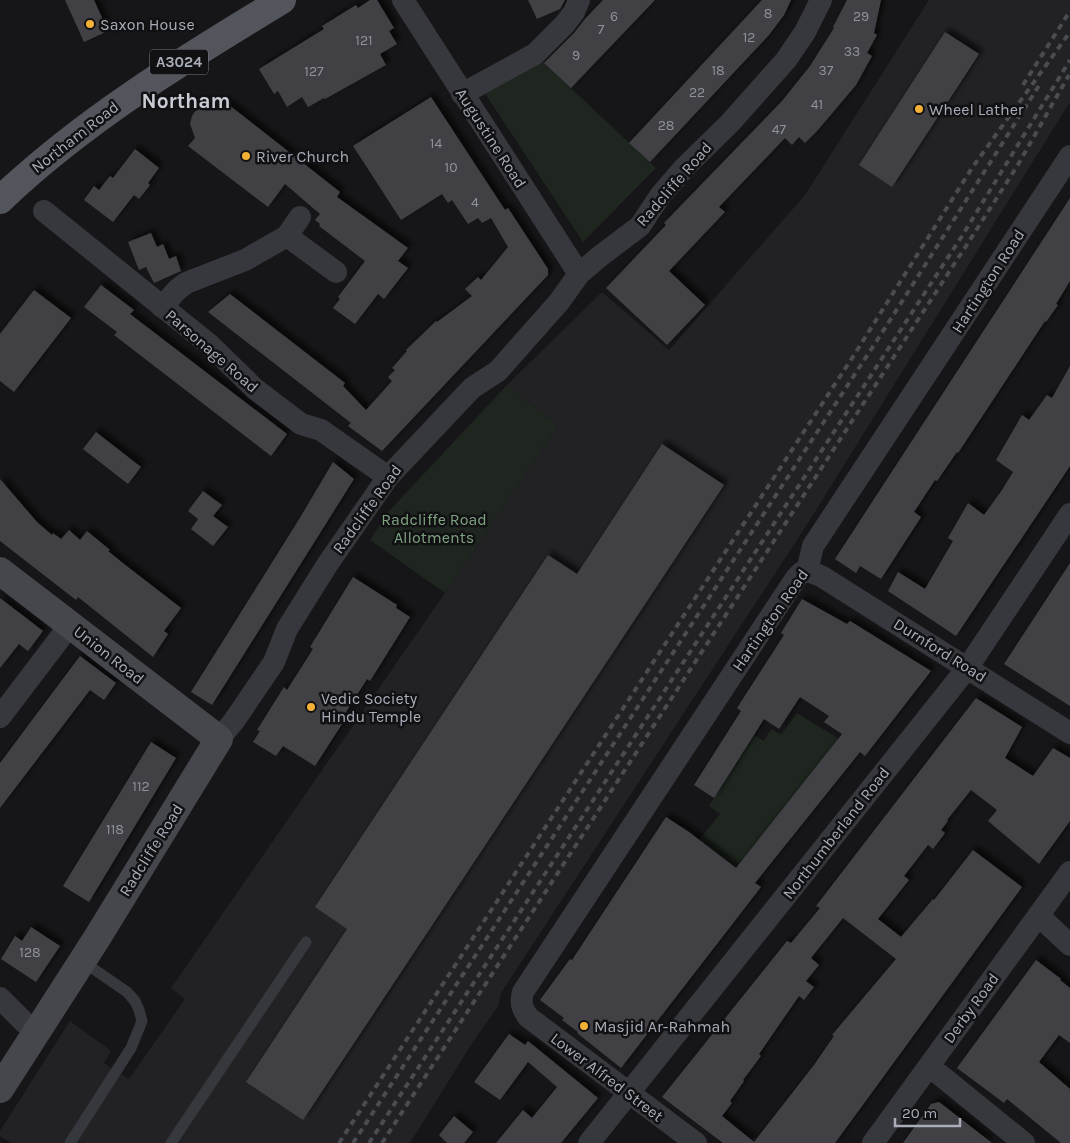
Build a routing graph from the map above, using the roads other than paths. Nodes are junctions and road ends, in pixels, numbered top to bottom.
1 (282, 0) edge
2 (403, 0) edge
3 (579, 0) edge
4 (821, 0) edge
5 (462, 94) junction
6 (1070, 156) edge
7 (0, 200) edge
8 (44, 212) dead end
9 (300, 218) dead end
10 (287, 236) junction
11 (336, 272) dead end
12 (579, 274) junction
13 (162, 307) junction
14 (388, 477) junction
15 (1070, 514) edge
16 (0, 571) edge
17 (807, 571) junction
18 (70, 625) junction
19 (968, 667) junction
20 (0, 716) edge
21 (1070, 733) edge
22 (219, 740) junction
23 (1070, 872) edge
24 (1039, 916) junction
25 (306, 942) dead end
26 (1070, 945) edge
27 (82, 961) junction
28 (0, 998) edge
29 (522, 1008) joint
30 (36, 1032) junction
31 (929, 1066) junction
32 (0, 1088) edge
33 (629, 1093) junction
34 (70, 1143) edge
35 (171, 1143) edge
36 (589, 1143) edge
37 (696, 1143) edge
38 (873, 1143) edge
39 (1024, 1143) edge

1 - 7 main road, Northam Road / A3024
2 - 5 street, Augustine Road
3 - 5 street
4 - 12 street, Radcliffe Road
5 - 12 street, Augustine Road
6 - 17 street, Hartington Road
8 - 13 street, Parsonage Road
9 - 10 street
10 - 11 street
10 - 13 street
12 - 14 street, Radcliffe Road
13 - 14 street, Parsonage Road
14 - 22 street, Radcliffe Road
15 - 19 street, Northumberland Road
16 - 18 street, Union Road
17 - 19 street, Durnford Road
17 - 29 street, Hartington Road
18 - 20 street
18 - 22 street, Union Road
19 - 21 street, Durnford Road
19 - 33 street, Northumberland Road
22 - 27 street, Radcliffe Road
23 - 24 street, Derby Road
24 - 26 street
24 - 31 street, Derby Road
25 - 35 lane
27 - 30 street, Radcliffe Road
27 - 34 lane
28 - 30 street
29 - 33 street, Lower Alfred Street
30 - 32 street, Radcliffe Road
31 - 38 street, Derby Road
31 - 39 street
33 - 36 street, Northumberland Road
33 - 37 street, Lower Alfred Street

